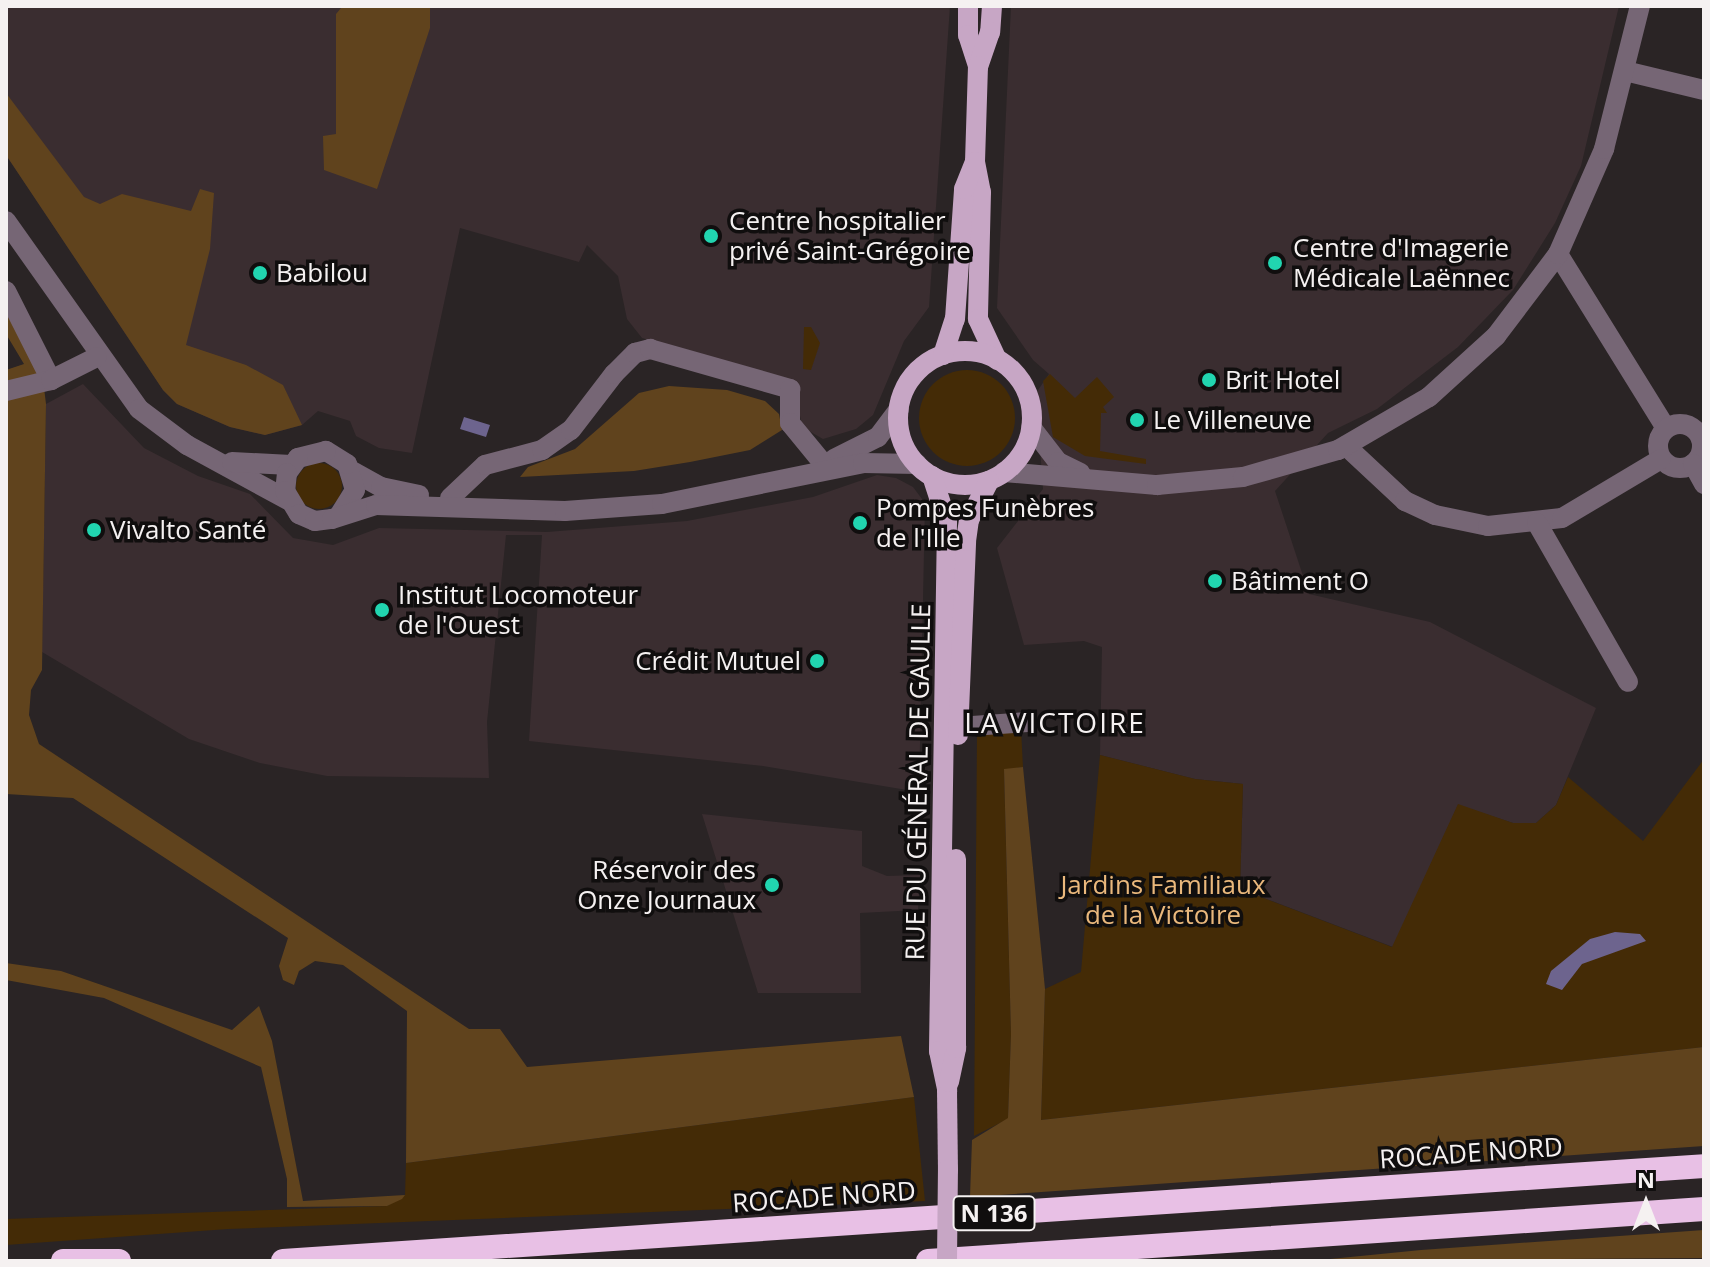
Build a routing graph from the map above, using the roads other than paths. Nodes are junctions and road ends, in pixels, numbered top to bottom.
1 (968, 6) edge
2 (992, 6) edge
3 (1640, 6) edge
4 (978, 66) junction
5 (1625, 71) junction
6 (1704, 90) edge
7 (975, 162) junction
8 (6, 221) edge
9 (1558, 254) junction
10 (6, 291) edge
11 (943, 355) junction
12 (97, 357) junction
13 (997, 360) junction
14 (51, 380) junction
15 (6, 391) edge
16 (899, 409) junction
17 (1031, 427) junction
18 (1666, 428) junction
19 (1701, 432) edge
20 (1346, 446) junction
21 (217, 459) junction
22 (1661, 459) junction
23 (822, 462) junction
24 (1693, 464) junction
25 (291, 465) junction
26 (925, 470) junction
27 (352, 471) junction
28 (997, 476) junction
29 (1124, 484) junction
30 (1704, 484) edge
31 (450, 498) junction
32 (288, 500) junction
33 (340, 514) junction
34 (1537, 523) junction
35 (1628, 682) dead end
36 (1028, 722) dead end
37 (965, 725) junction
38 (947, 1090) junction
39 (1704, 1166) edge
40 (1704, 1209) edge
41 (63, 1261) edge
42 (119, 1261) edge
43 (283, 1261) edge
44 (928, 1261) edge
45 (947, 1261) edge

1 - 4 main road
2 - 4 main road
3 - 5 street
4 - 7 main road
5 - 6 street
5 - 9 street
7 - 11 main road
7 - 13 main road
8 - 12 street
9 - 18 street
9 - 20 street
10 - 14 street
11 - 13 main road
11 - 16 main road
12 - 14 street
12 - 21 street
13 - 17 main road
14 - 15 street
16 - 23 street
16 - 26 main road
17 - 28 main road
17 - 29 street
18 - 19 street
18 - 22 street
19 - 24 street
20 - 29 street
20 - 34 street
21 - 25 street
21 - 32 street
22 - 24 street
22 - 34 street
23 - 31 street
23 - 31 street
24 - 30 street
25 - 27 street
25 - 32 street
26 - 28 main road
26 - 33 street
26 - 38 main road, RUE DU GÉNÉRAL DE GAULLE
27 - 31 street
27 - 33 street
28 - 29 street
28 - 37 main road, RUE DU GÉNÉRAL DE GAULLE
32 - 33 street
34 - 35 street
36 - 37 street
37 - 38 main road, RUE DU GÉNÉRAL DE GAULLE
38 - 45 main road, RUE DU GÉNÉRAL DE GAULLE, bridge
39 - 43 highway, ROCADE NORD / N 136
40 - 44 highway, N 136
41 - 42 highway

